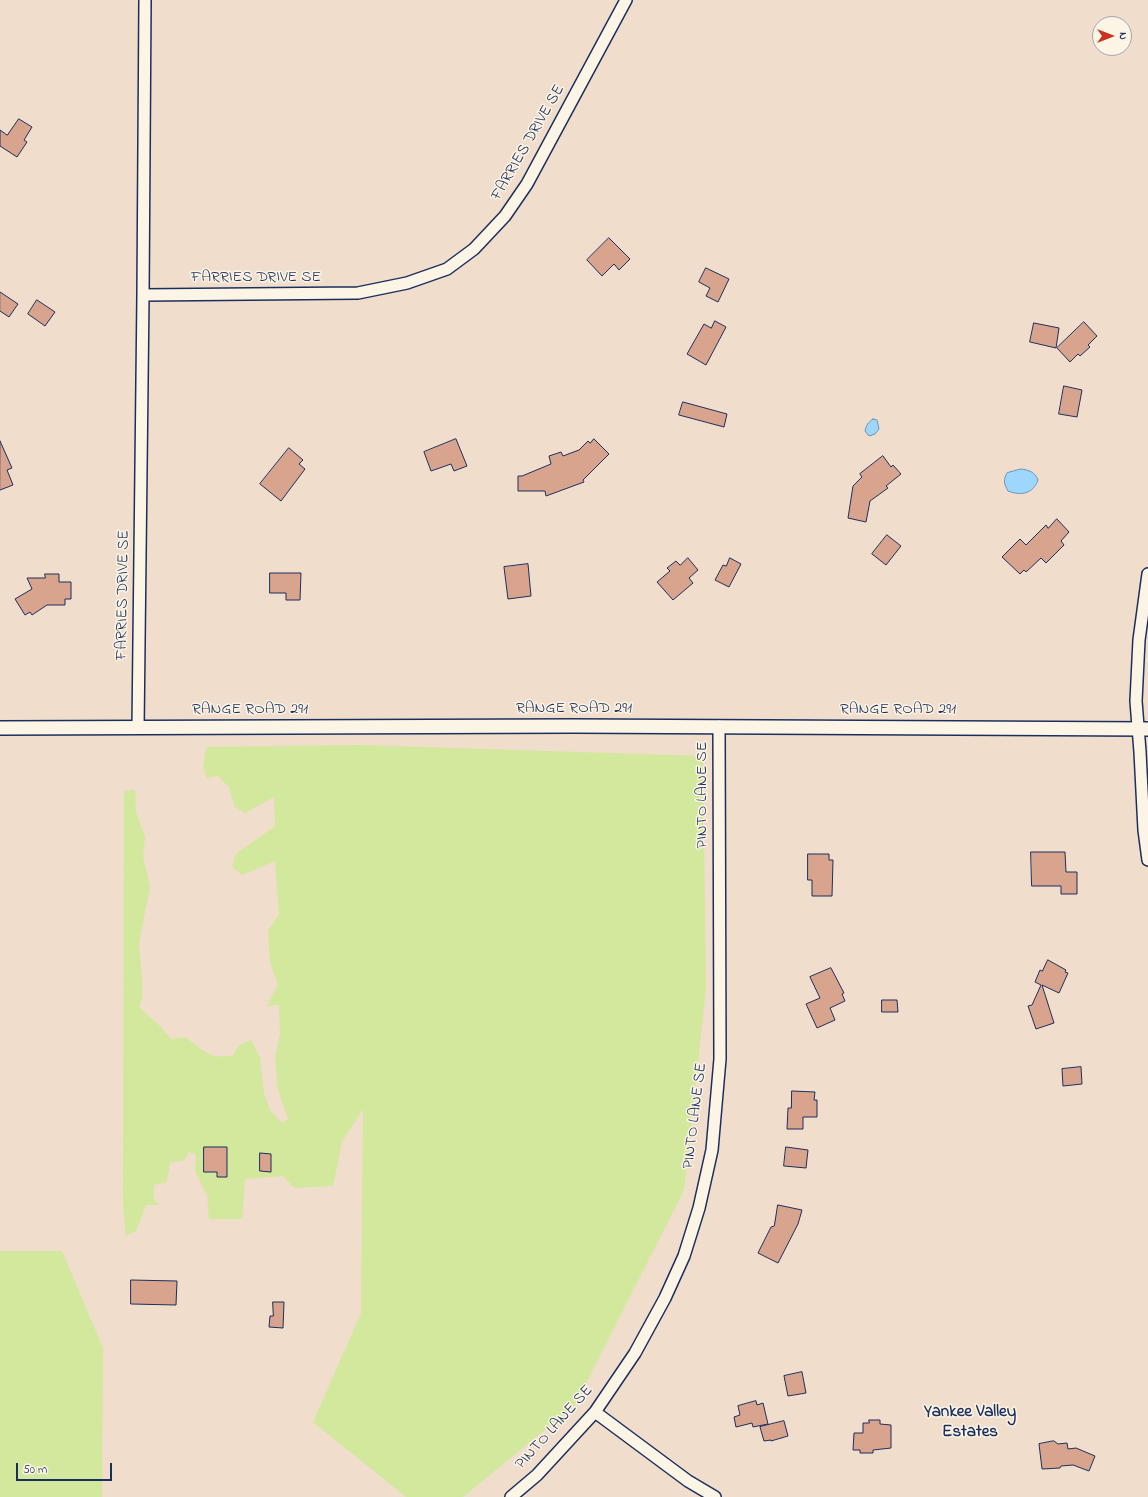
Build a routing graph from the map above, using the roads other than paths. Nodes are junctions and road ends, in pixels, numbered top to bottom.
1 (145, 0) edge
2 (626, 0) edge
3 (143, 295) junction
4 (1148, 574) edge
5 (719, 726) junction
6 (0, 728) edge
7 (138, 728) junction
8 (1143, 729) edge
9 (1148, 860) edge
10 (595, 1412) junction
11 (511, 1497) edge
12 (715, 1497) edge

1 - 3 street, FARRIES DRIVE SE
2 - 3 street, FARRIES DRIVE SE
3 - 7 street, FARRIES DRIVE SE
4 - 8 street
5 - 7 street, RANGE ROAD 291
5 - 8 street, RANGE ROAD 291
5 - 10 street, PINTO LANE SE
6 - 7 street, RANGE ROAD 291
8 - 9 street
10 - 11 street, PINTO LANE SE
10 - 12 street

